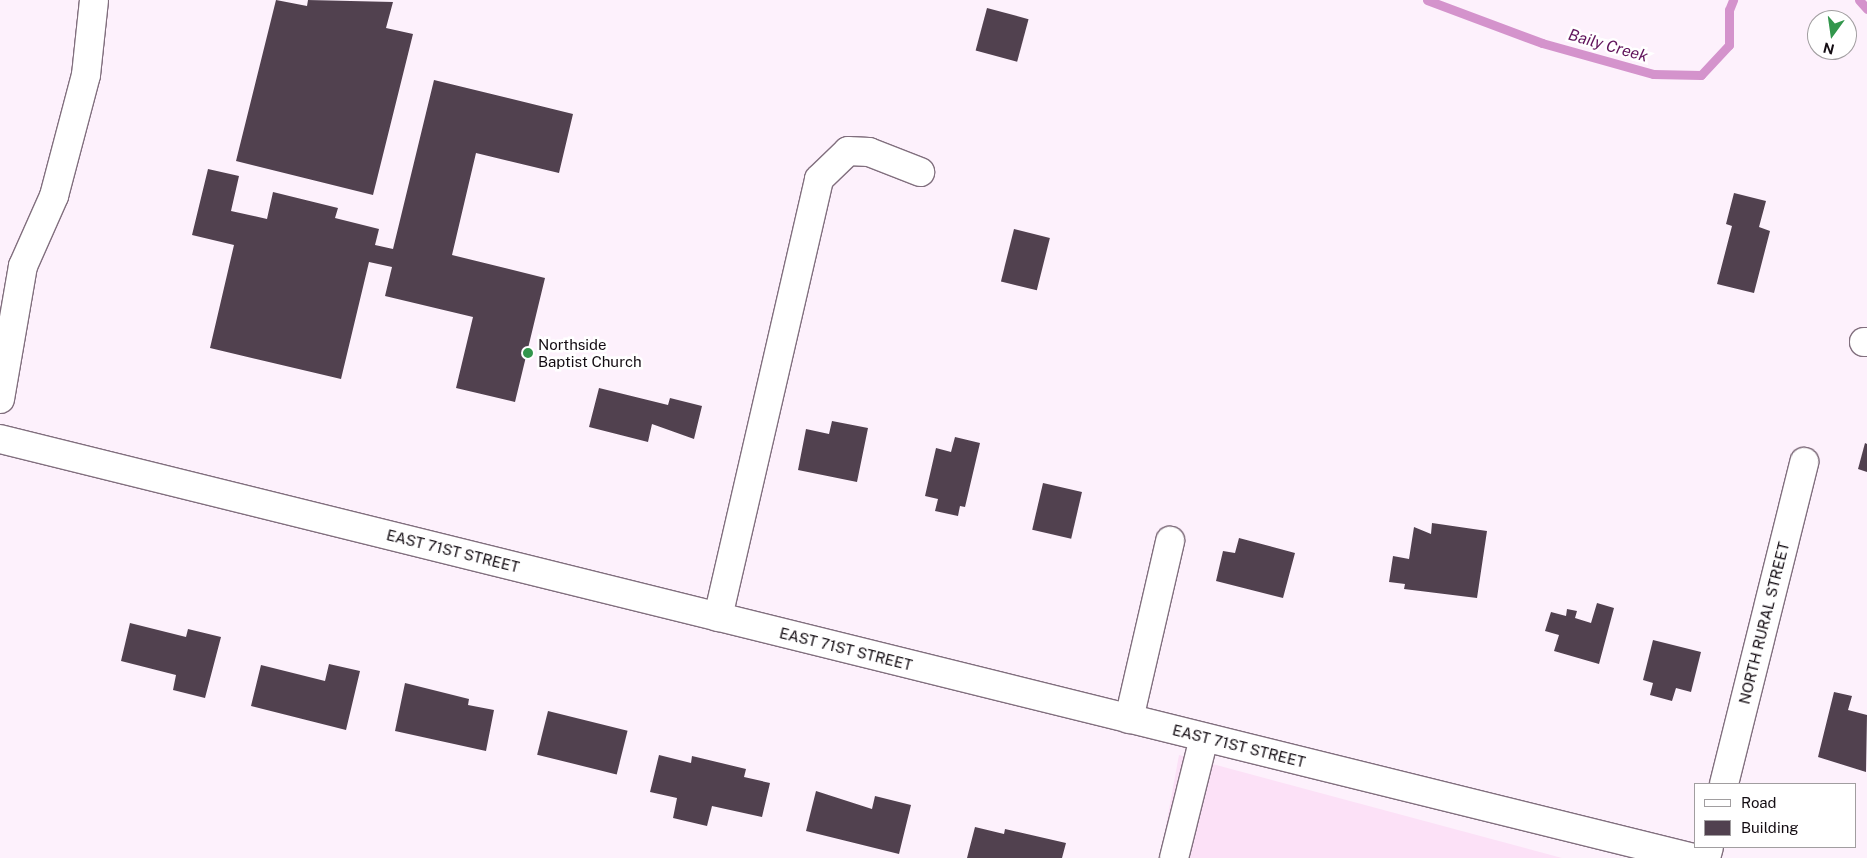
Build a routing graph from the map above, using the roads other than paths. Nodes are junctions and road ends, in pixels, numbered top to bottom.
1 (94, 0) edge
2 (920, 172) dead end
3 (0, 399) edge
4 (0, 440) edge
5 (1804, 462) dead end
6 (1170, 541) dead end
7 (718, 617) junction
8 (1129, 719) junction
9 (1204, 738) junction
10 (1724, 783) edge
11 (1174, 858) edge
12 (1693, 858) edge

1 - 3 main road
2 - 7 main road
4 - 7 main road, EAST 71ST STREET
5 - 10 main road, NORTH RURAL STREET
6 - 8 main road
7 - 8 main road, EAST 71ST STREET
8 - 9 main road, EAST 71ST STREET
9 - 11 main road
9 - 12 main road, EAST 71ST STREET

